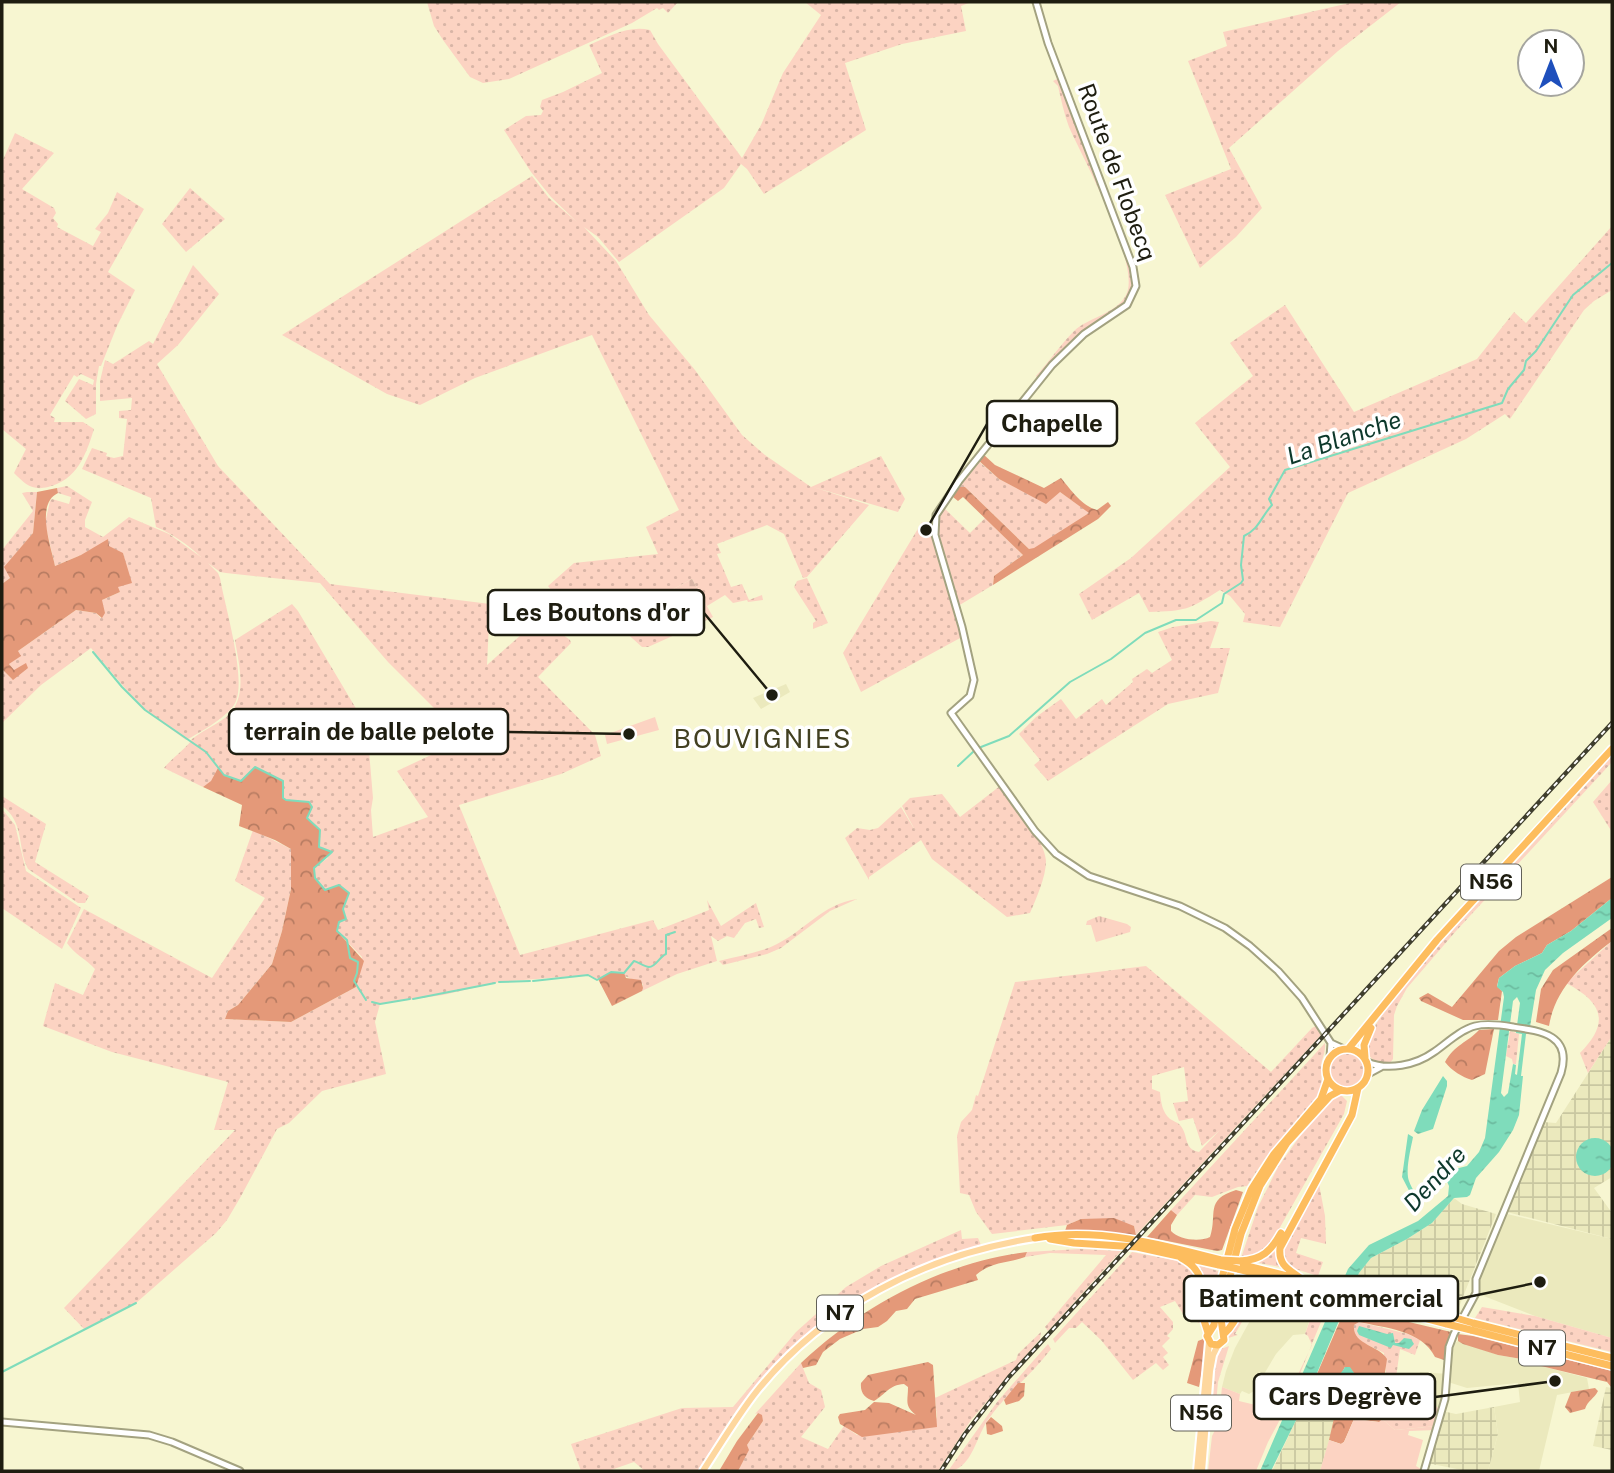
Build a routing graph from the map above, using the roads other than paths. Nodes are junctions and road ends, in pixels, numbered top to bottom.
1 (1036, 2) edge
2 (1612, 749) edge
3 (1375, 1018) junction
4 (1331, 1044) junction
5 (1347, 1048) junction
6 (1329, 1057) junction
7 (1366, 1060) junction
8 (1381, 1067) junction
9 (1368, 1074) junction
10 (1328, 1079) junction
11 (1358, 1088) junction
12 (1343, 1090) junction
13 (1035, 1238) junction
14 (1172, 1253) junction
15 (1220, 1262) junction
16 (1239, 1265) junction
17 (1302, 1283) junction
18 (1290, 1284) junction
19 (1472, 1326) junction
20 (1210, 1331) junction
21 (1222, 1332) junction
22 (1209, 1342) junction
23 (1218, 1345) junction
24 (1612, 1358) edge
25 (1612, 1366) edge
26 (2, 1422) edge
27 (240, 1471) edge
28 (703, 1471) edge
29 (1200, 1471) edge
30 (1424, 1471) edge

1 - 4 street, Route de Flobecq
2 - 3 highway, N56
3 - 5 highway, N56
3 - 7 highway, N56
4 - 5 street
4 - 6 street
5 - 6 highway, N56
5 - 7 highway
6 - 10 highway, N56
7 - 8 street
7 - 9 highway, N56
8 - 9 street
8 - 30 street
9 - 11 highway
10 - 12 highway
10 - 20 highway, N56
11 - 12 highway, N56
11 - 17 highway
12 - 16 highway
12 - 21 highway, N56
13 - 14 highway, N7
13 - 15 highway
13 - 28 main road, N7
14 - 15 highway, N7
14 - 20 highway
15 - 16 highway, N7, bridge
16 - 17 highway, N7
16 - 18 highway, N7
17 - 18 highway, N7
17 - 19 highway, N7, bridge
18 - 21 highway
19 - 24 highway, N7
19 - 25 highway, N7
20 - 21 highway
20 - 22 highway, N56
21 - 23 highway, N56
22 - 23 highway
22 - 29 main road, N56
23 - 29 main road, N56
26 - 27 street

